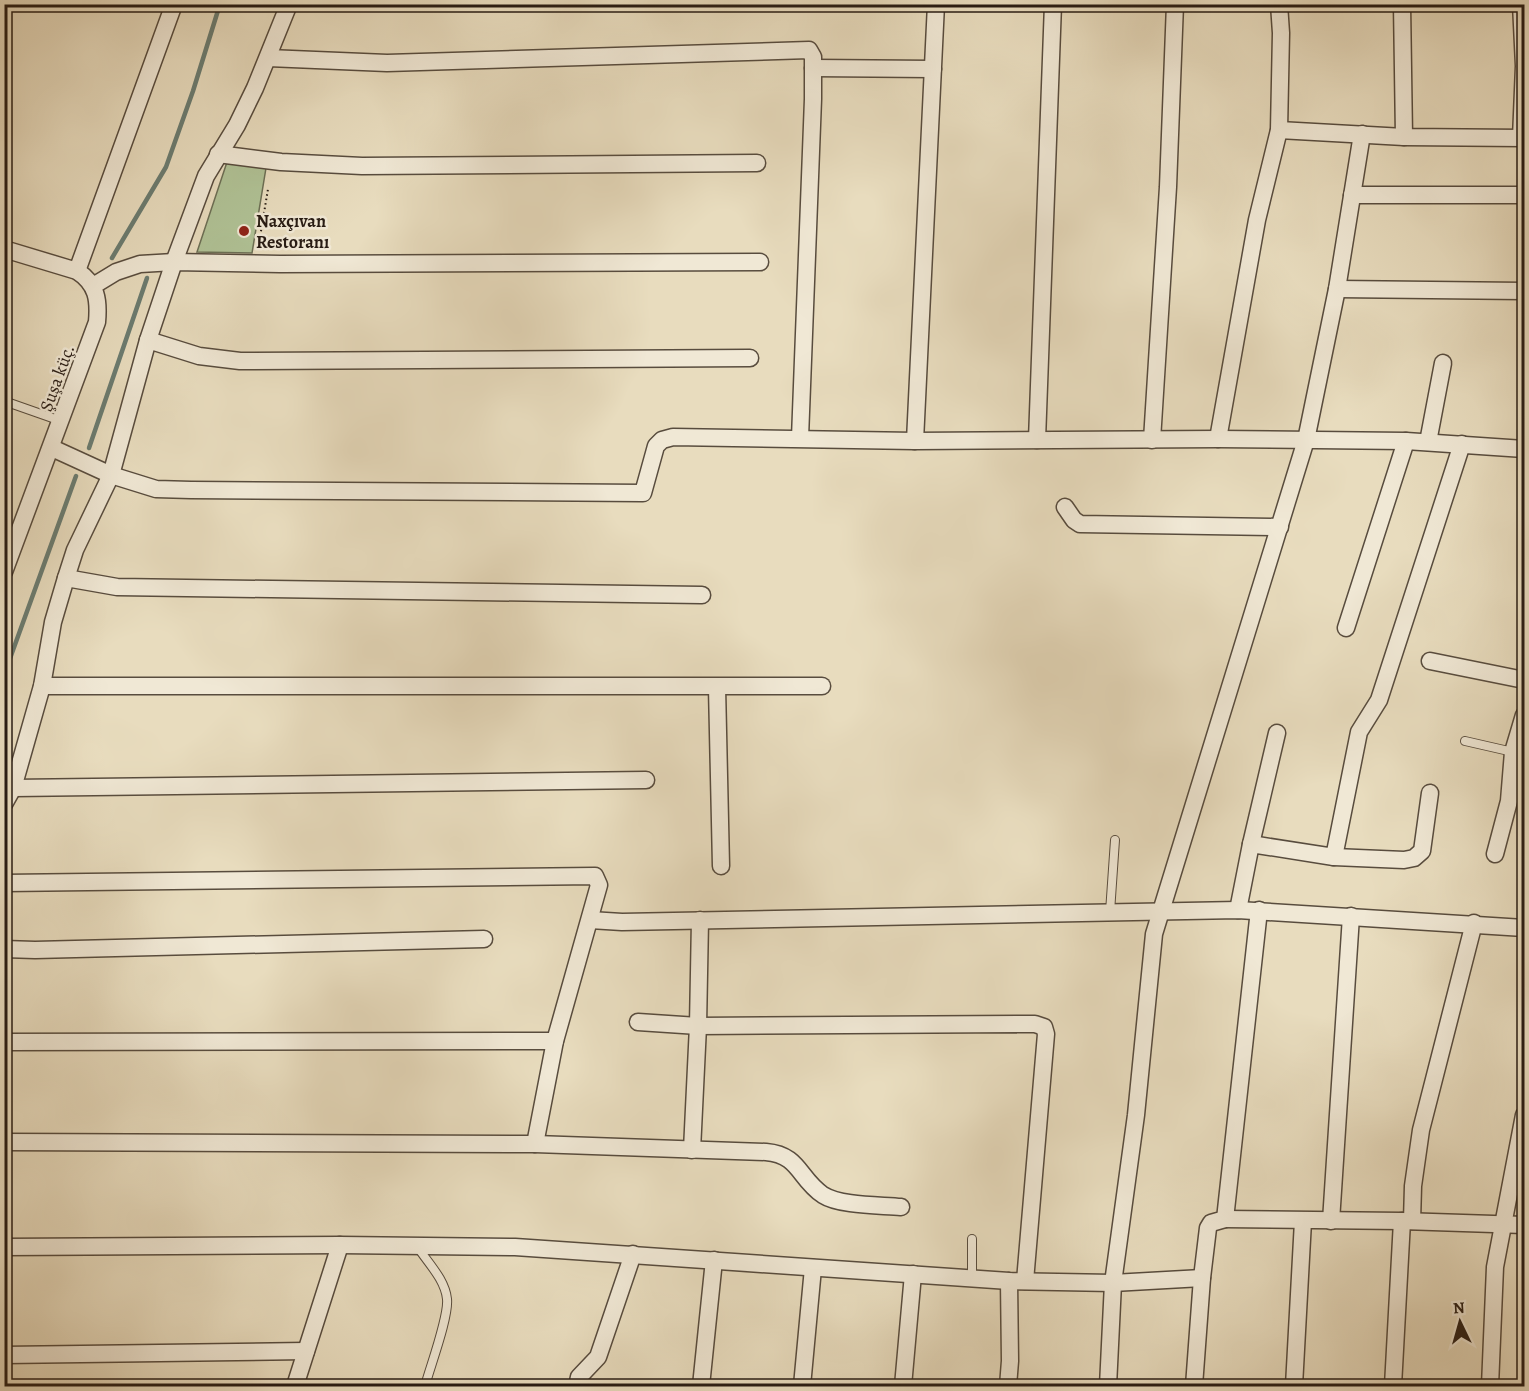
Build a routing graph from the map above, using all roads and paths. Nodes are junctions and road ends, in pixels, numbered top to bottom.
1 (174, 4) edge
2 (289, 4) edge
3 (936, 4) edge
4 (1053, 4) edge
5 (1175, 4) edge
6 (1279, 4) edge
7 (1402, 4) edge
8 (1521, 4) edge
9 (268, 58) junction
10 (813, 68) junction
11 (933, 69) junction
12 (1279, 130) junction
13 (1362, 134) junction
14 (1404, 136) junction
15 (1523, 138) edge
16 (218, 154) junction
17 (757, 163) dead end
18 (268, 189) dead end
19 (1352, 195) junction
20 (1524, 195) edge
21 (4, 249) edge
22 (174, 262) junction
23 (760, 262) dead end
24 (256, 264) junction
25 (77, 271) junction
26 (93, 286) junction
27 (1337, 289) junction
28 (1524, 291) edge
29 (148, 340) junction
30 (750, 358) dead end
31 (1443, 363) dead end
32 (4, 401) edge
33 (62, 421) junction
34 (800, 438) junction
35 (1218, 439) junction
36 (1037, 440) junction
37 (1152, 440) junction
38 (1306, 440) junction
39 (915, 441) junction
40 (1406, 441) junction
41 (1428, 442) junction
42 (1462, 444) junction
43 (52, 448) junction
44 (1524, 449) edge
45 (111, 475) junction
46 (1065, 507) dead end
47 (1280, 527) junction
48 (4, 572) edge
49 (66, 578) junction
50 (702, 595) dead end
51 (1346, 628) dead end
52 (1430, 661) dead end
53 (1524, 680) edge
54 (42, 686) junction
55 (822, 686) dead end
56 (717, 687) junction
57 (1524, 714) edge
58 (1277, 733) dead end
59 (1465, 741) dead end
60 (1513, 752) junction
61 (646, 780) dead end
62 (13, 788) junction
63 (1430, 793) dead end
64 (4, 804) edge
65 (1115, 840) dead end
66 (1251, 844) junction
67 (1495, 854) dead end
68 (1334, 857) junction
69 (721, 866) dead end
70 (4, 883) edge
71 (1238, 910) junction
72 (1259, 910) junction
73 (1110, 912) junction
74 (1159, 912) junction
75 (1351, 916) junction
76 (590, 920) junction
77 (700, 920) junction
78 (1474, 923) junction
79 (1524, 928) edge
80 (484, 939) dead end
81 (4, 949) edge
82 (638, 1022) dead end
83 (698, 1026) junction
84 (555, 1041) junction
85 (4, 1042) edge
86 (1524, 1115) edge
87 (4, 1142) edge
88 (535, 1144) junction
89 (692, 1150) junction
90 (902, 1207) dead end
91 (1225, 1220) junction
92 (1303, 1221) junction
93 (1331, 1221) junction
94 (1407, 1221) junction
95 (1503, 1224) junction
96 (1524, 1225) edge
97 (972, 1239) dead end
98 (340, 1245) junction
99 (416, 1245) junction
100 (4, 1247) edge
101 (633, 1254) junction
102 (714, 1260) junction
103 (813, 1268) junction
104 (913, 1274) junction
105 (972, 1277) junction
106 (1202, 1278) junction
107 (1017, 1281) junction
108 (1113, 1283) junction
109 (306, 1351) junction
110 (4, 1355) edge
111 (296, 1386) edge
112 (425, 1386) edge
113 (577, 1386) edge
114 (701, 1386) edge
115 (802, 1386) edge
116 (903, 1386) edge
117 (1008, 1386) edge
118 (1108, 1386) edge
119 (1194, 1386) edge
120 (1294, 1386) edge
121 (1393, 1386) edge
122 (1490, 1386) edge

1 - 25 street
2 - 9 street
3 - 11 street
4 - 36 street
5 - 37 street
6 - 12 street
7 - 14 street
8 - 15 street
9 - 10 street
9 - 16 street
10 - 11 street
10 - 34 street
11 - 39 street
12 - 13 street
12 - 35 street
13 - 14 street
13 - 19 street
14 - 15 street
16 - 17 street
16 - 22 street
18 - 24 path
19 - 20 street
19 - 27 street
21 - 25 street
22 - 24 street
22 - 26 street
22 - 29 street
23 - 24 street
25 - 26 street
26 - 33 street, Şuşa küç.
27 - 28 street
27 - 38 street
29 - 30 street
29 - 45 street
31 - 41 street
32 - 33 lane
33 - 43 street, Şuşa küç.
34 - 39 street
34 - 45 street
35 - 37 street
35 - 38 street
36 - 37 street
36 - 39 street
38 - 40 street
38 - 47 street
40 - 41 street
40 - 51 street
41 - 42 street
42 - 44 street
42 - 68 street
43 - 45 street
43 - 48 street, Şuşa küç.
45 - 49 street
46 - 47 street
47 - 74 street
49 - 50 street
49 - 54 street
52 - 53 street
54 - 56 street
54 - 62 street
55 - 56 street
56 - 69 street
57 - 60 street
58 - 66 street
59 - 60 lane
60 - 67 street
61 - 62 street
62 - 64 street
63 - 68 street
65 - 73 lane
66 - 68 street
66 - 71 street
70 - 76 street
71 - 72 street
71 - 74 street
72 - 75 street
72 - 91 street
73 - 74 street
73 - 77 street
74 - 108 street
75 - 78 street
75 - 93 street
76 - 77 street
76 - 84 street
77 - 83 street
78 - 79 street
78 - 94 street
80 - 81 street
82 - 83 street
83 - 89 street
83 - 107 street
84 - 85 street
84 - 88 street
86 - 95 street
87 - 88 street
88 - 89 street
89 - 90 street
91 - 92 street
91 - 106 street
92 - 93 street
92 - 120 street
93 - 94 street
94 - 95 street
94 - 121 street
95 - 96 street
95 - 122 street
97 - 105 lane
98 - 99 street
98 - 100 street
98 - 109 street
99 - 101 street
99 - 112 lane
101 - 102 street
101 - 113 street
102 - 103 street
102 - 114 street
103 - 104 street
103 - 115 street
104 - 105 street
104 - 116 street
105 - 107 street
106 - 108 street
106 - 119 street
107 - 108 street
107 - 117 street
108 - 118 street
109 - 110 street
109 - 111 street

